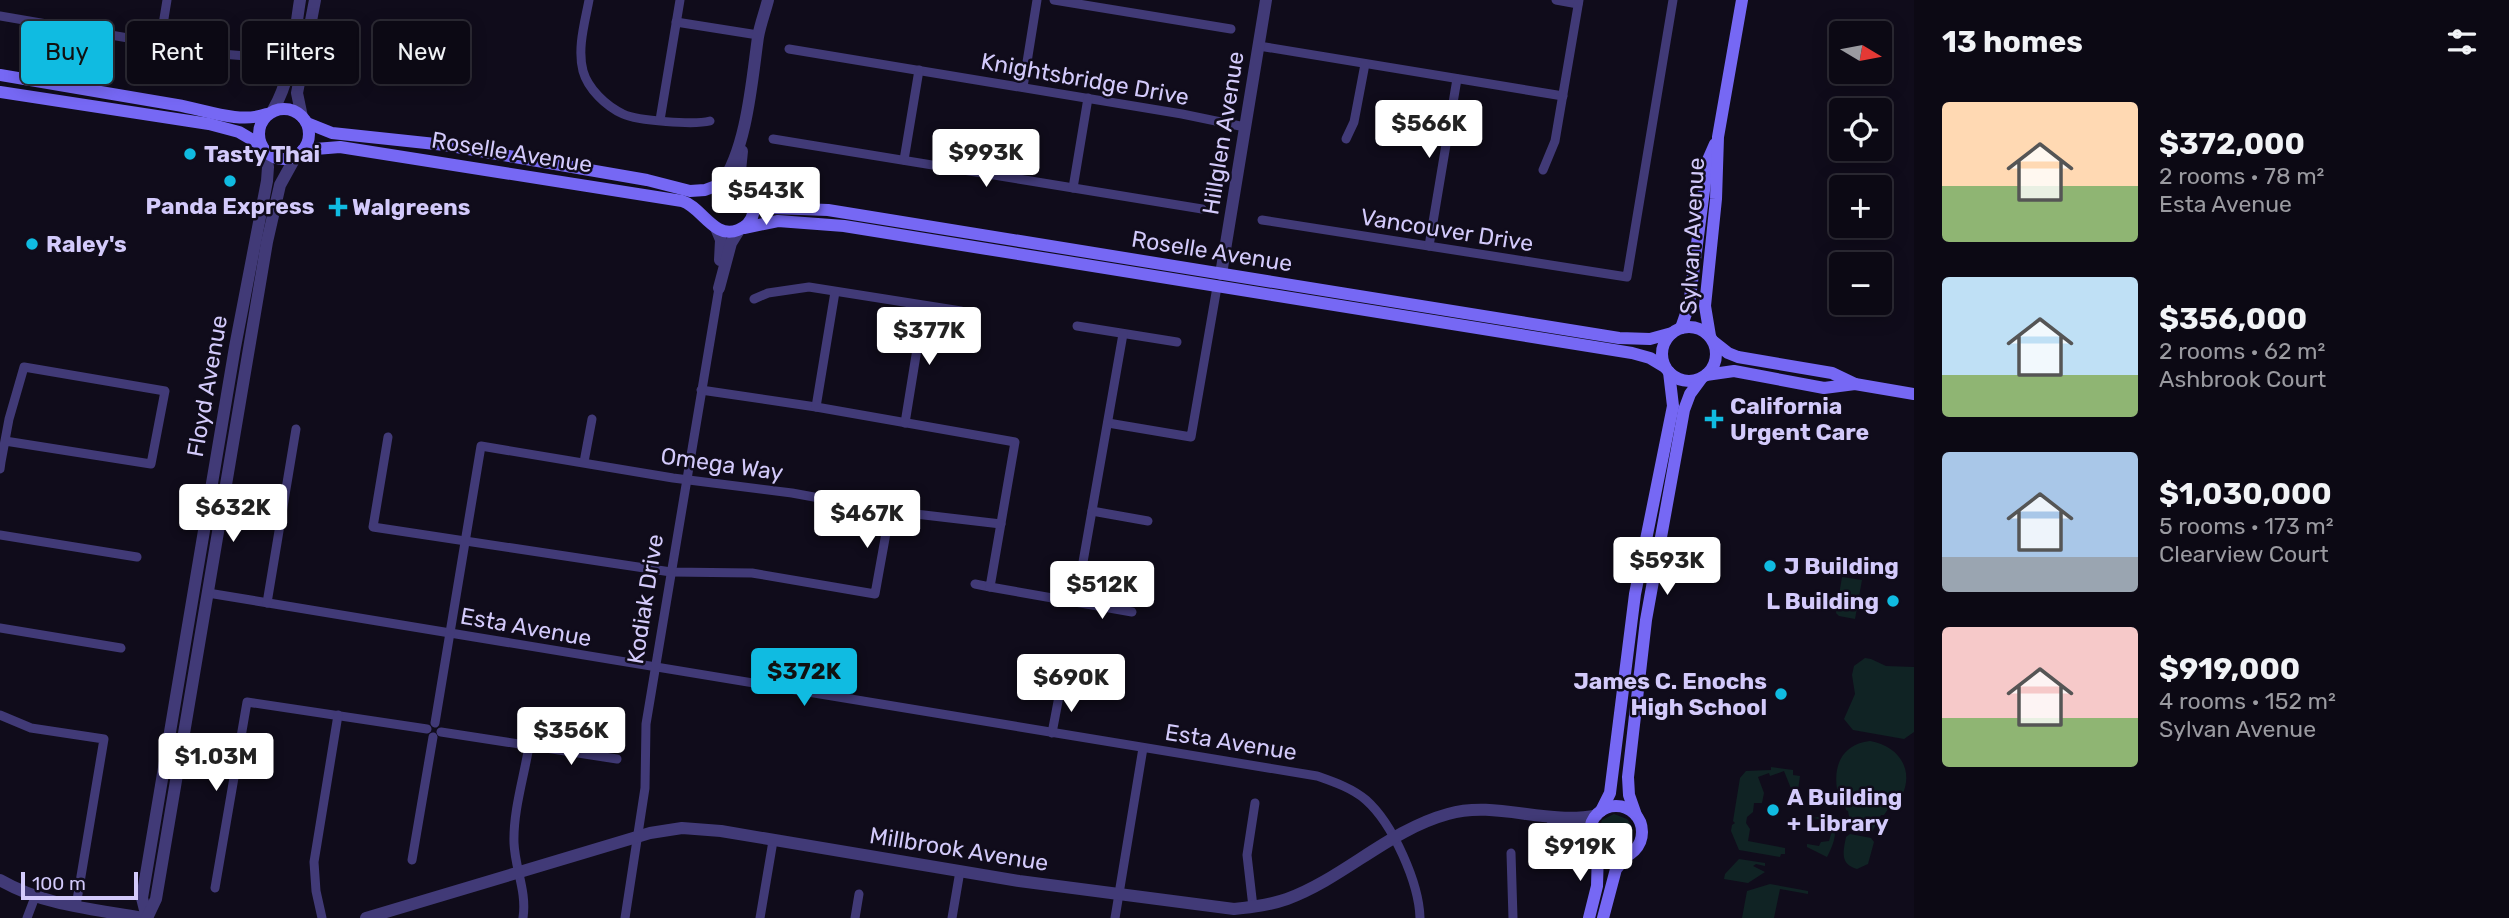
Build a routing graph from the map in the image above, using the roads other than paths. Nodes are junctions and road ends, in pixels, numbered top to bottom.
1 (167, 0) edge
2 (300, 0) edge
3 (315, 0) edge
4 (589, 0) edge
5 (680, 0) edge
6 (768, 0) edge
7 (1037, 0) edge
8 (1054, 0) edge
9 (1129, 0) edge
10 (1266, 0) edge
11 (1556, 0) edge
12 (1673, 0) edge
13 (1742, 0) edge
14 (1579, 2) edge
15 (1127, 12) junction
16 (0, 16) edge
17 (164, 21) edge
18 (676, 22) junction
19 (1231, 29) dead end
20 (758, 36) junction
21 (127, 37) edge
22 (1259, 46) junction
23 (789, 49) dead end
24 (1365, 64) junction
25 (919, 70) junction
26 (0, 75) edge
27 (1457, 79) junction
28 (1023, 87) junction
29 (0, 92) edge
30 (1563, 96) junction
31 (1088, 98) junction
32 (747, 109) junction
33 (270, 112) junction
34 (304, 120) junction
35 (660, 120) junction
36 (710, 121) dead end
37 (1245, 127) junction
38 (1718, 137) junction
39 (773, 139) dead end
40 (1346, 139) dead end
41 (262, 148) junction
42 (300, 153) junction
43 (904, 160) junction
44 (1543, 170) dead end
45 (718, 185) junction
46 (1073, 188) junction
47 (747, 190) junction
48 (1202, 209) dead end
49 (1262, 220) dead end
50 (712, 224) junction
51 (741, 229) junction
52 (255, 240) junction
53 (1429, 246) junction
54 (1221, 274) junction
55 (1144, 275) junction
56 (1217, 287) junction
57 (719, 288) junction
58 (835, 292) junction
59 (258, 296) junction
60 (754, 299) dead end
61 (924, 306) junction
62 (961, 312) dead end
63 (1077, 326) dead end
64 (1676, 330) junction
65 (1123, 334) junction
66 (1712, 339) junction
67 (1177, 342) dead end
68 (235, 347) junction
69 (1667, 370) junction
70 (1703, 377) junction
71 (1855, 384) junction
72 (701, 390) junction
73 (1914, 394) edge
74 (816, 407) junction
75 (592, 419) dead end
76 (236, 422) junction
77 (905, 423) junction
78 (1108, 423) junction
79 (296, 429) dead end
80 (388, 437) dead end
81 (5, 441) junction
82 (584, 463) junction
83 (0, 464) edge
84 (686, 480) junction
85 (890, 511) junction
86 (1092, 511) junction
87 (1148, 521) dead end
88 (1000, 524) junction
89 (0, 535) edge
90 (466, 540) junction
91 (137, 557) dead end
92 (671, 572) junction
93 (975, 584) dead end
94 (990, 587) junction
95 (208, 593) junction
96 (1076, 602) junction
97 (267, 603) junction
98 (1132, 612) dead end
99 (0, 628) edge
100 (450, 634) junction
101 (121, 648) dead end
102 (655, 668) junction
103 (1060, 691) dead end
104 (0, 715) edge
105 (338, 715) junction
106 (434, 730) junction
107 (1052, 733) junction
108 (529, 746) junction
109 (1143, 748) junction
110 (617, 759) dead end
111 (1255, 803) dead end
112 (1599, 813) junction
113 (1636, 815) junction
114 (1536, 817) junction
115 (638, 836) junction
116 (1393, 839) junction
117 (773, 841) junction
118 (1595, 847) junction
119 (1511, 853) dead end
120 (1627, 856) junction
121 (412, 860) dead end
122 (519, 871) junction
123 (960, 871) junction
124 (0, 880) edge
125 (215, 888) dead end
126 (1118, 893) junction
127 (859, 894) dead end
128 (35, 897) junction
129 (76, 906) junction
130 (1253, 907) junction
131 (27, 918) edge
132 (146, 918) edge
133 (322, 918) edge
134 (366, 918) edge
135 (523, 918) edge
136 (625, 918) edge
137 (760, 918) edge
138 (855, 918) edge
139 (952, 918) edge
140 (1115, 918) edge
141 (1420, 918) edge
142 (1513, 918) edge
143 (1589, 918) edge
144 (1603, 918) edge

1 - 17 street
2 - 33 street
3 - 34 street
4 - 35 street
5 - 18 street
6 - 20 street
7 - 28 street
8 - 15 street
9 - 15 street
10 - 22 street, Hillglen Avenue
11 - 14 street
12 - 53 street, Vancouver Drive
13 - 38 main road, Sylvan Avenue
14 - 30 street
15 - 19 street
16 - 21 street
18 - 20 street
18 - 35 street
20 - 32 street
22 - 24 street
22 - 37 street, Hillglen Avenue
23 - 25 street, Knightsbridge Drive
24 - 27 street
24 - 40 street
25 - 28 street, Knightsbridge Drive
25 - 43 street
26 - 33 main road
27 - 30 street
27 - 53 street
28 - 31 street, Knightsbridge Drive
29 - 41 main road
30 - 44 street
31 - 37 street, Knightsbridge Drive
31 - 46 street
32 - 45 street
32 - 47 street
33 - 34 main road
33 - 41 main road
34 - 42 main road
34 - 45 main road, Roselle Avenue
35 - 36 street
37 - 54 street, Hillglen Avenue
38 - 64 main road, Sylvan Avenue
38 - 66 main road, Sylvan Avenue
39 - 43 street
41 - 42 main road
41 - 52 street, Floyd Avenue
42 - 50 main road, Roselle Avenue
42 - 59 street, Floyd Avenue
43 - 46 street
45 - 47 main road
45 - 50 main road
46 - 48 street
47 - 51 main road
47 - 54 main road, Roselle Avenue
49 - 53 street, Vancouver Drive
50 - 51 main road
50 - 57 street, Kodiak Drive
51 - 55 main road, Roselle Avenue
51 - 57 street, Kodiak Drive
52 - 59 street
52 - 68 street, Floyd Avenue
54 - 55 main road
54 - 64 main road, Roselle Avenue
55 - 56 main road, Roselle Avenue
56 - 69 main road, Roselle Avenue
56 - 78 street
57 - 72 street, Kodiak Drive
58 - 60 street
58 - 61 street
58 - 74 street
59 - 76 street, Floyd Avenue
61 - 62 street
61 - 77 street
63 - 65 street
64 - 66 main road
64 - 69 main road
65 - 67 street
65 - 78 street
66 - 70 main road
66 - 71 main road
68 - 76 street
68 - 132 street, Floyd Avenue
69 - 70 main road
69 - 112 main road
70 - 71 main road
70 - 113 main road
71 - 73 main road
72 - 74 street
72 - 84 street, Kodiak Drive
74 - 77 street
75 - 82 street
76 - 95 street, Floyd Avenue
77 - 88 street
78 - 86 street
79 - 97 street
80 - 90 street
81 - 81 street
81 - 83 street
82 - 84 street, Omega Way
82 - 90 street, Omega Way
84 - 85 street, Omega Way
84 - 92 street, Kodiak Drive
85 - 88 street, Omega Way
85 - 92 street
86 - 87 street
86 - 96 street
88 - 94 street
89 - 91 street
90 - 92 street
90 - 100 street
92 - 102 street, Kodiak Drive
93 - 94 street
94 - 96 street
95 - 97 street, Esta Avenue
95 - 132 street, Floyd Avenue
96 - 98 street
97 - 100 street, Esta Avenue
99 - 101 street
100 - 102 street, Esta Avenue
100 - 106 street
102 - 107 street, Esta Avenue
102 - 115 street, Kodiak Drive
103 - 107 street
104 - 129 street
105 - 106 street
105 - 125 street
105 - 133 street
106 - 108 street
106 - 121 street
107 - 109 street, Esta Avenue
108 - 110 street
108 - 122 street
109 - 116 street, Esta Avenue
109 - 126 street
111 - 130 street
112 - 113 main road
112 - 114 street, Millbrook Avenue
112 - 118 main road
113 - 120 main road
114 - 116 street, Millbrook Avenue
114 - 118 street, Millbrook Avenue
115 - 117 street, Millbrook Avenue
115 - 122 street, Millbrook Avenue
115 - 136 street, Kodiak Drive
116 - 130 street, Millbrook Avenue
116 - 141 street, Esta Avenue
117 - 123 street, Millbrook Avenue
117 - 137 street
118 - 120 main road
118 - 143 main road
119 - 142 street
120 - 144 main road
122 - 134 street, Millbrook Avenue
122 - 135 street
123 - 126 street, Millbrook Avenue
123 - 139 street
124 - 128 street
126 - 130 street, Millbrook Avenue
126 - 140 street
127 - 138 street
128 - 129 street
128 - 131 street
129 - 132 street

